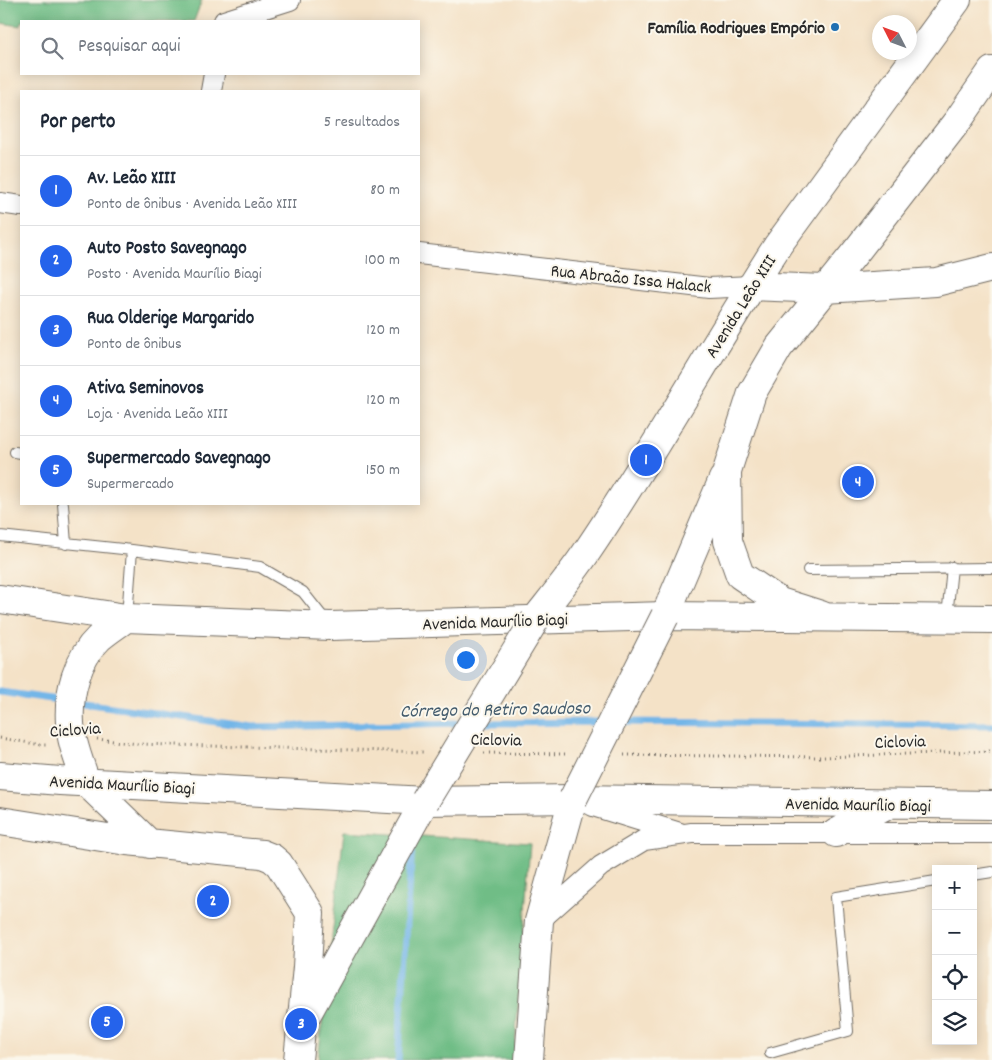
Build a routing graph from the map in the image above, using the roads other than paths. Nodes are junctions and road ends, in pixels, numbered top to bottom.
1 (290, 0) edge
2 (957, 0) edge
3 (227, 20) edge
4 (992, 71) edge
5 (214, 75) edge
6 (211, 90) edge
7 (0, 203) edge
8 (20, 206) edge
9 (420, 254) edge
10 (992, 268) edge
11 (751, 286) junction
12 (825, 289) junction
13 (727, 471) junction
14 (63, 505) edge
15 (0, 536) edge
16 (66, 544) junction
17 (132, 550) junction
18 (952, 568) junction
19 (992, 568) edge
20 (808, 570) dead end
21 (0, 598) edge
22 (665, 616) junction
23 (825, 616) junction
24 (947, 617) junction
25 (126, 618) junction
26 (992, 619) edge
27 (535, 620) junction
28 (330, 626) junction
29 (0, 776) edge
30 (86, 782) junction
31 (573, 799) junction
32 (425, 801) junction
33 (890, 804) junction
34 (992, 805) edge
35 (0, 821) edge
36 (836, 833) junction
37 (992, 833) edge
38 (685, 834) junction
39 (150, 844) junction
40 (992, 872) edge
41 (977, 874) edge
42 (932, 882) edge
43 (539, 921) junction
44 (301, 1024) junction
45 (770, 1052) dead end
46 (298, 1060) edge
47 (529, 1060) edge

1 - 3 street
2 - 11 main road, Avenida Leão XIII
4 - 12 main road
5 - 6 street
7 - 8 street
9 - 11 street, Rua Abraão Issa Halack
10 - 12 main road, Rua Abraão Issa Halack
11 - 12 main road, Rua Abraão Issa Halack
11 - 27 main road, Avenida Leão XIII
12 - 13 main road
13 - 22 main road
13 - 23 main road
14 - 16 lane
15 - 16 lane
16 - 17 lane
17 - 25 lane
17 - 28 lane
18 - 19 lane
18 - 20 lane
18 - 24 lane
21 - 25 main road, Avenida Maurílio Biagi
22 - 23 main road, Avenida Maurílio Biagi
22 - 27 main road, Avenida Maurílio Biagi
22 - 31 main road, bridge
23 - 24 main road, Avenida Maurílio Biagi
24 - 26 main road, Avenida Maurílio Biagi
25 - 28 main road, Avenida Maurílio Biagi
25 - 30 main road
27 - 28 main road, Avenida Maurílio Biagi
27 - 32 main road, Avenida Leão XIII, bridge
29 - 30 main road, Avenida Maurílio Biagi
30 - 32 main road, Avenida Maurílio Biagi
30 - 39 main road
31 - 32 main road, Avenida Maurílio Biagi
31 - 33 main road, Avenida Maurílio Biagi
31 - 38 street, Avenida Maurílio Biagi
31 - 43 main road
32 - 44 main road, Avenida Leão XIII
33 - 34 main road, Avenida Maurílio Biagi
33 - 36 main road
35 - 39 main road
36 - 37 street, Avenida Maurílio Biagi
36 - 38 street, Avenida Maurílio Biagi
38 - 43 street, Avenida Maurílio Biagi
39 - 44 main road
40 - 41 lane
42 - 45 lane
43 - 47 main road
44 - 46 main road

